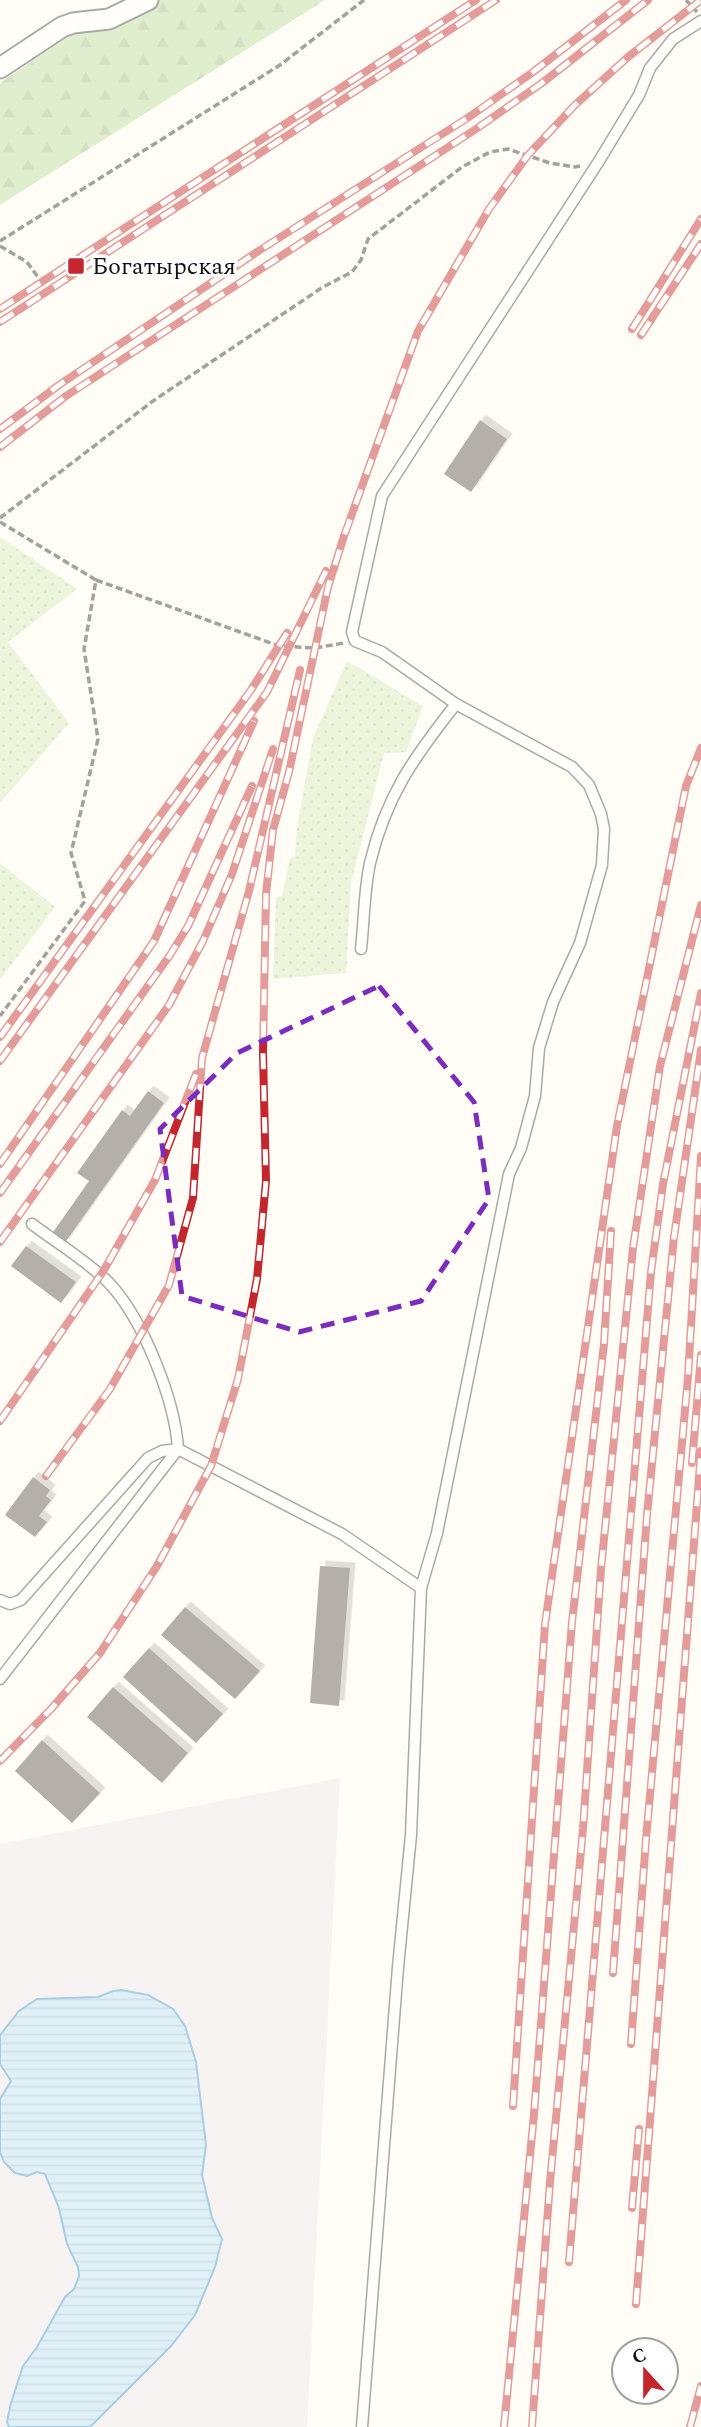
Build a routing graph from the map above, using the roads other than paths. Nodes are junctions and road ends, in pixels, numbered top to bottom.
1 (148, 0) edge
2 (701, 21) edge
3 (0, 68) edge
4 (456, 704) junction
5 (362, 949) dead end
6 (32, 1224) dead end
7 (178, 1450) junction
8 (421, 1588) junction
9 (0, 1600) edge
10 (0, 1679) edge
11 (362, 2427) edge

1 - 3 street
2 - 4 lane
4 - 5 lane
4 - 8 lane
6 - 7 lane
7 - 8 lane
7 - 9 lane
7 - 10 lane
8 - 11 lane

